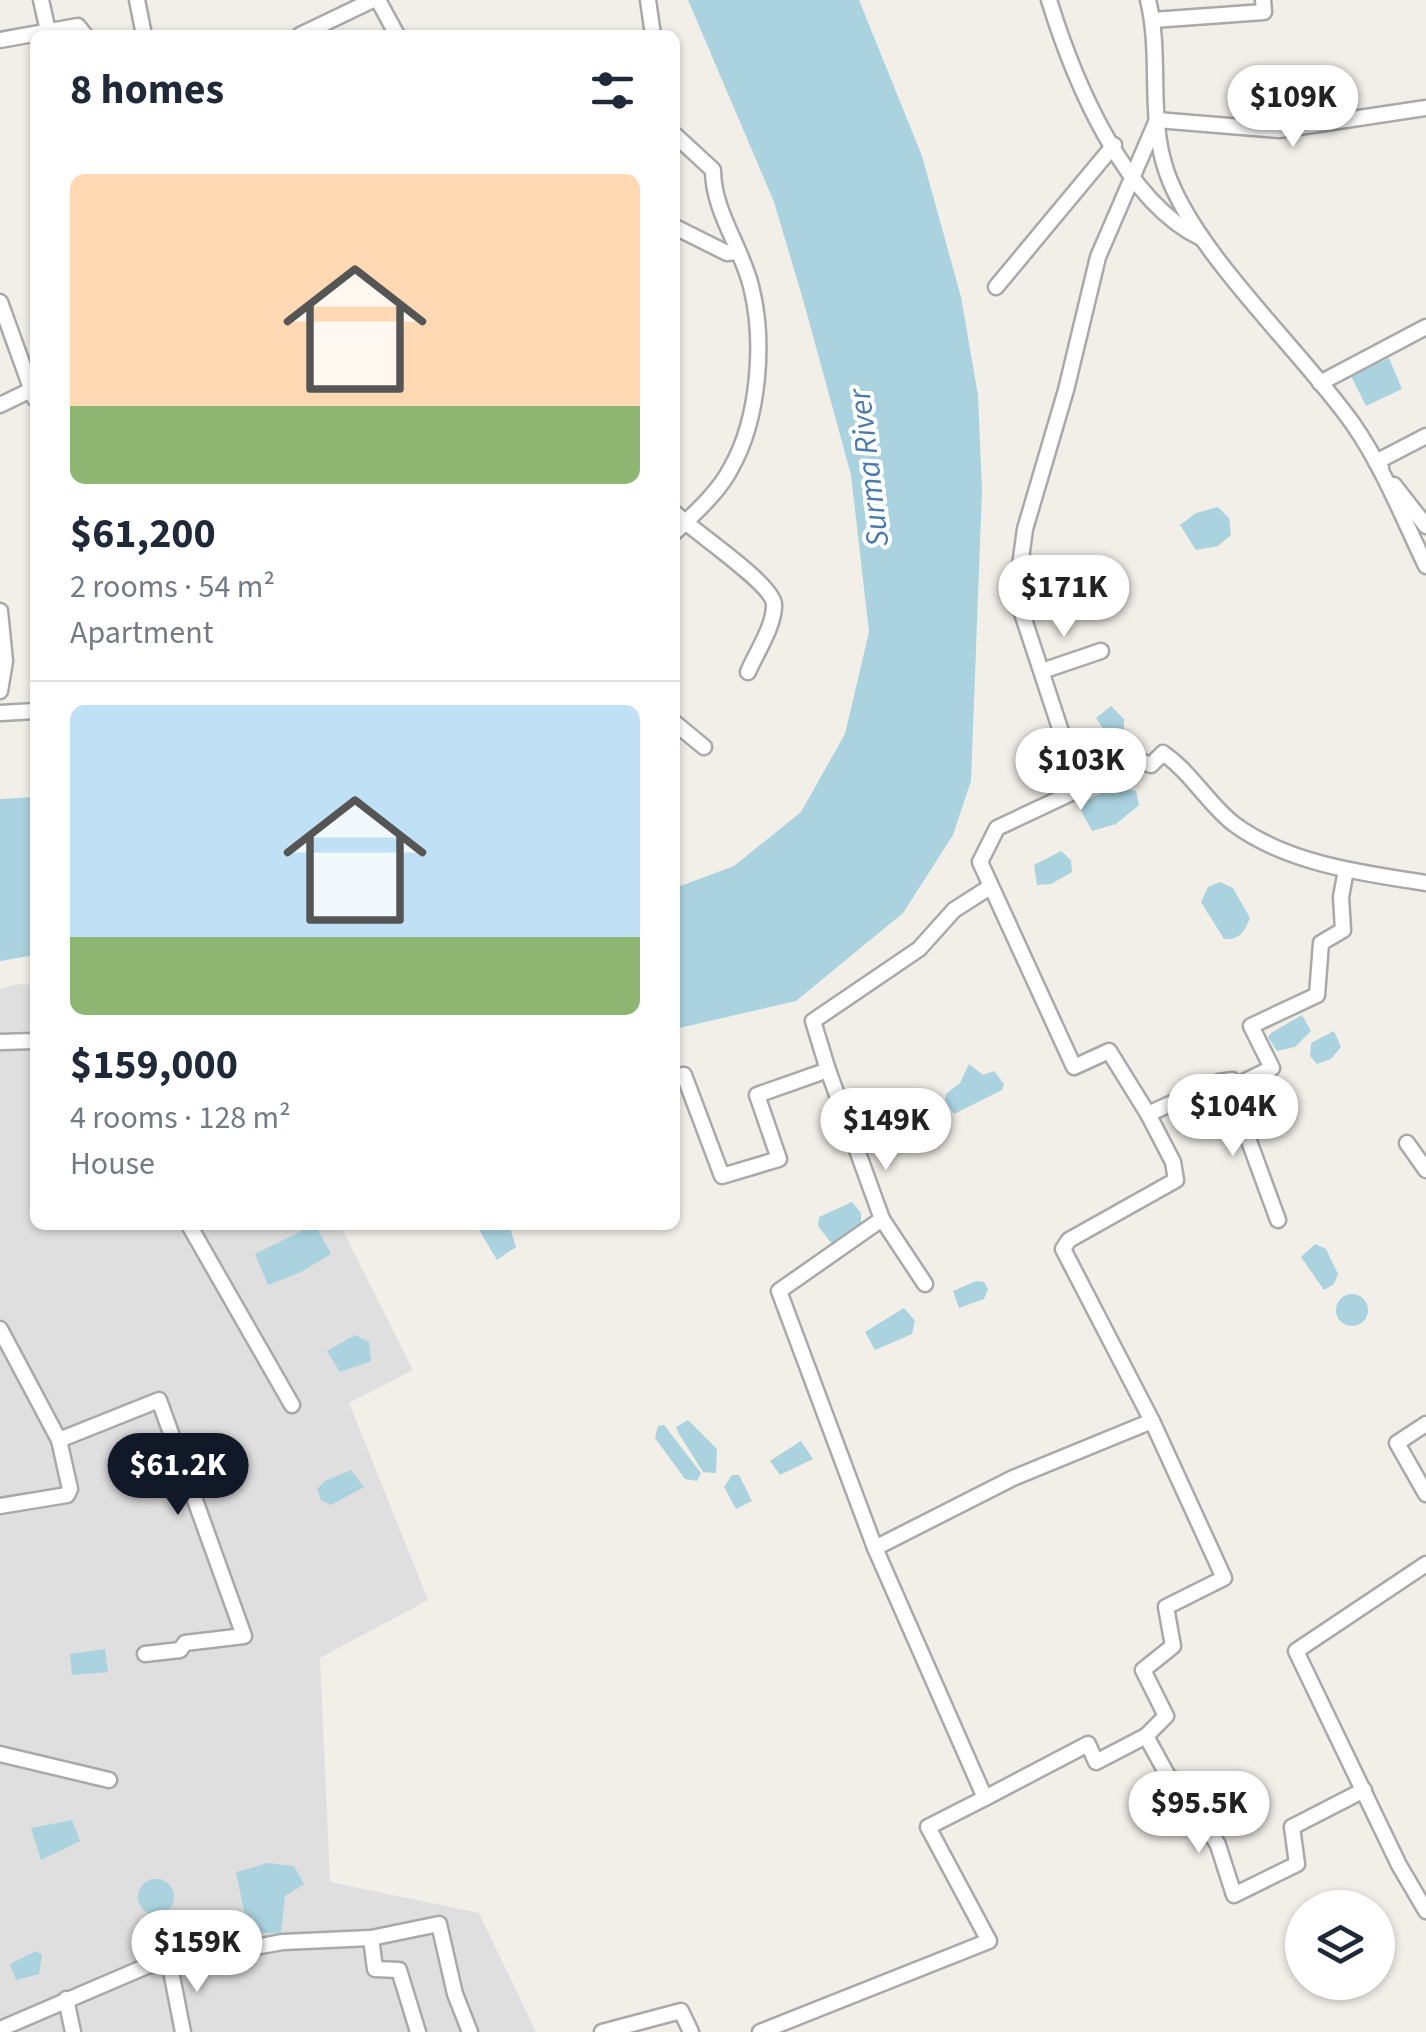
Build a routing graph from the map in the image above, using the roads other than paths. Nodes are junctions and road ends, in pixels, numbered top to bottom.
1 (41, 0) edge
2 (136, 0) edge
3 (375, 0) edge
4 (648, 0) edge
5 (1049, 0) edge
6 (1148, 0) edge
7 (1263, 0) edge
8 (1153, 20) junction
9 (48, 30) edge
10 (58, 30) edge
11 (81, 30) edge
12 (143, 30) edge
13 (311, 30) edge
14 (394, 30) edge
15 (652, 30) edge
16 (30, 35) edge
17 (0, 40) edge
18 (1426, 108) edge
19 (1158, 120) junction
20 (680, 140) edge
21 (1114, 146) junction
22 (1132, 175) junction
23 (680, 229) edge
24 (1204, 239) junction
25 (738, 252) junction
26 (996, 287) dead end
27 (0, 302) edge
28 (3, 320) edge
29 (1426, 327) edge
30 (1320, 382) junction
31 (30, 388) edge
32 (30, 396) edge
33 (0, 405) edge
34 (1426, 436) edge
35 (1376, 462) junction
36 (680, 521) edge
37 (680, 524) edge
38 (1426, 526) edge
39 (1426, 566) edge
40 (0, 611) edge
41 (1101, 651) dead end
42 (1042, 671) junction
43 (748, 672) dead end
44 (0, 692) edge
45 (30, 711) edge
46 (0, 714) edge
47 (680, 727) edge
48 (704, 746) dead end
49 (1069, 747) junction
50 (1346, 870) junction
51 (1426, 883) edge
52 (990, 886) junction
53 (30, 1040) edge
54 (0, 1042) edge
55 (828, 1070) junction
56 (680, 1075) edge
57 (1235, 1086) junction
58 (1148, 1114) junction
59 (1407, 1142) dead end
60 (1426, 1170) edge
61 (882, 1219) junction
62 (1278, 1220) dead end
63 (192, 1230) edge
64 (925, 1284) dead end
65 (0, 1328) edge
66 (292, 1405) dead end
67 (1152, 1421) junction
68 (1426, 1424) edge
69 (60, 1440) junction
70 (1426, 1494) edge
71 (0, 1506) edge
72 (875, 1548) junction
73 (1426, 1564) edge
74 (145, 1654) dead end
75 (1146, 1736) junction
76 (0, 1754) edge
77 (108, 1780) dead end
78 (1364, 1790) junction
79 (985, 1798) junction
80 (1426, 1911) edge
81 (370, 1938) junction
82 (169, 1961) junction
83 (66, 1999) junction
84 (0, 2029) edge
85 (73, 2032) edge
86 (183, 2032) edge
87 (418, 2032) edge
88 (470, 2032) edge
89 (602, 2032) edge
90 (691, 2032) edge
91 (760, 2032) edge

1 - 9 street
2 - 12 street
3 - 13 street
3 - 14 street
4 - 15 street
5 - 21 street
6 - 8 street
7 - 8 street
8 - 19 street
10 - 11 street
16 - 17 street
18 - 19 street
19 - 22 street
19 - 24 street
20 - 25 street
21 - 22 street
21 - 26 street
22 - 24 street
22 - 42 street
23 - 25 street
24 - 30 street
25 - 36 street
27 - 28 street
28 - 31 street
29 - 30 street
30 - 35 street
32 - 33 street
34 - 35 street
35 - 38 street
35 - 39 street
37 - 43 street
40 - 44 street
41 - 42 street
42 - 49 street
45 - 46 street
47 - 48 street
49 - 50 street
49 - 52 street
50 - 51 street
50 - 57 street
52 - 55 street
52 - 58 street
53 - 54 street
55 - 56 street
55 - 61 street
57 - 58 street
57 - 62 street
58 - 67 street
59 - 60 street
61 - 64 street
61 - 72 street
63 - 66 street
65 - 69 street
67 - 72 street
67 - 75 street
68 - 70 street
69 - 71 street
69 - 74 street
72 - 79 street
73 - 78 street
75 - 78 street
75 - 79 street
76 - 77 street
78 - 80 street
79 - 91 street
81 - 82 street
81 - 87 street
81 - 88 street
82 - 83 street
82 - 86 street
83 - 84 street
83 - 85 street
89 - 90 street

